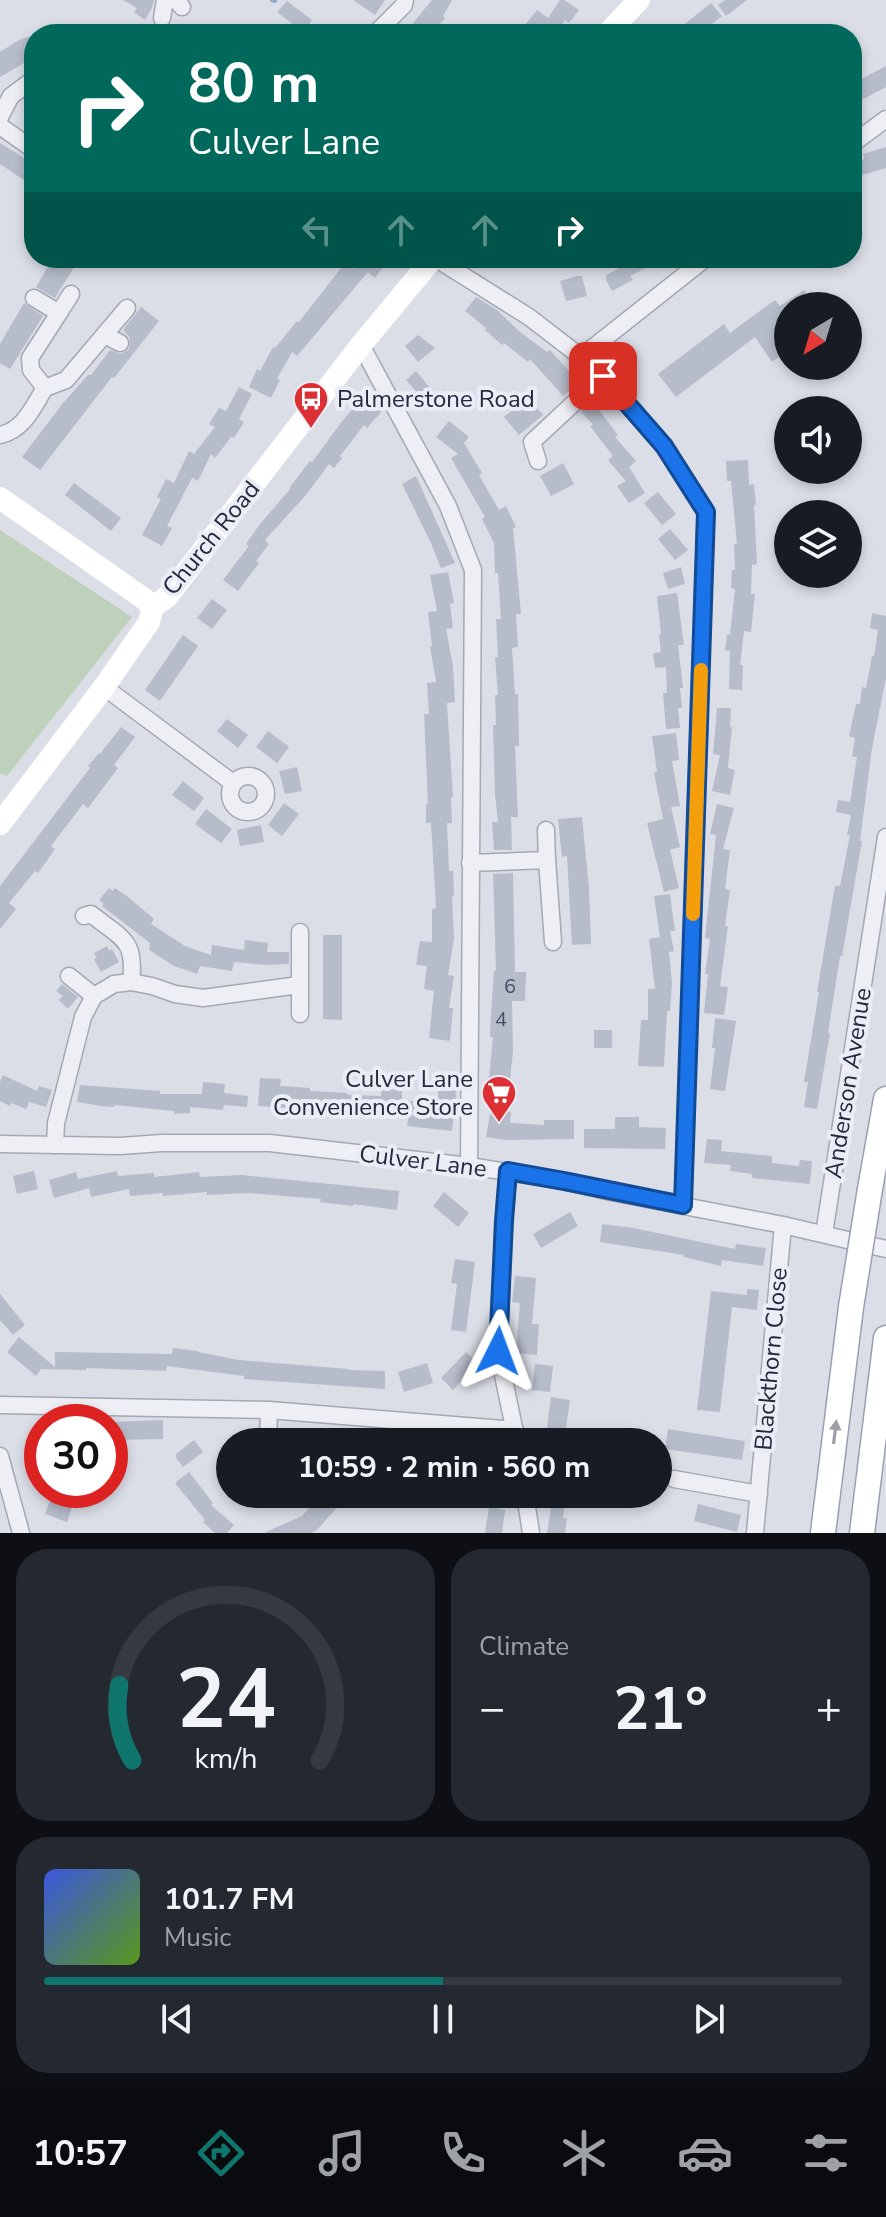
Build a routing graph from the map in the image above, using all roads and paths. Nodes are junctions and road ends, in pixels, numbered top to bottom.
1 (165, 0) edge
2 (405, 0) edge
3 (639, 0) edge
4 (162, 18) dead end
5 (385, 24) edge
6 (616, 24) edge
7 (24, 86) edge
8 (0, 117) edge
9 (886, 119) edge
10 (0, 126) edge
11 (862, 137) edge
12 (24, 143) edge
13 (426, 268) edge
14 (450, 268) edge
15 (693, 268) edge
16 (71, 294) dead end
17 (34, 298) dead end
18 (127, 308) dead end
19 (59, 313) junction
20 (361, 345) junction
21 (581, 357) junction
22 (603, 376) junction
23 (45, 388) junction
24 (0, 435) edge
25 (538, 461) dead end
26 (0, 498) edge
27 (153, 607) junction
28 (104, 687) junction
29 (233, 783) dead end
30 (0, 824) edge
31 (546, 830) dead end
32 (886, 837) edge
33 (547, 860) junction
34 (470, 863) junction
35 (84, 916) dead end
36 (300, 932) dead end
37 (553, 942) dead end
38 (69, 976) dead end
39 (131, 982) junction
40 (299, 985) junction
41 (94, 996) junction
42 (300, 1014) dead end
43 (886, 1099) edge
44 (0, 1144) edge
45 (55, 1145) junction
46 (469, 1166) junction
47 (508, 1171) junction
48 (683, 1205) junction
49 (783, 1225) junction
50 (824, 1234) junction
51 (886, 1249) edge
52 (886, 1338) edge
53 (0, 1405) edge
54 (269, 1410) junction
55 (268, 1428) edge
56 (440, 1428) edge
57 (514, 1428) edge
58 (0, 1456) edge
59 (674, 1479) dead end
60 (759, 1494) junction
61 (527, 1508) edge
62 (21, 1533) edge
63 (531, 1533) edge
64 (755, 1533) edge
65 (823, 1533) edge
66 (862, 1533) edge

1 - 4 street
2 - 5 street
3 - 6 main road
7 - 8 street
9 - 11 street
10 - 12 street
13 - 20 main road, Church Road
14 - 21 street
15 - 21 street
16 - 19 street
17 - 19 street
18 - 23 street
19 - 23 street
20 - 27 main road, Church Road
20 - 34 street
21 - 22 street
22 - 25 street
22 - 48 street
23 - 24 street
26 - 27 main road
27 - 28 main road, Church Road
28 - 29 street
28 - 30 main road, Church Road
31 - 33 street
32 - 50 street, Anderson Avenue
33 - 34 street
33 - 37 street
34 - 46 street
35 - 39 street
36 - 40 street
38 - 41 street
39 - 40 street
39 - 41 street
40 - 42 street
41 - 45 street
65 -> 43 main road, bridge
44 - 45 street, Culver Lane
45 - 46 street, Culver Lane
46 - 47 street, Culver Lane
47 - 48 street, Culver Lane
47 - 57 street
48 - 49 street, Culver Lane
49 - 50 street, Culver Lane
49 - 60 street, Blackthorn Close
50 - 51 street, Culver Lane
52 - 66 main road
53 - 54 street
54 - 55 street
54 - 56 street
58 - 62 street
59 - 60 street
60 - 64 street, Blackthorn Close
61 - 63 street

